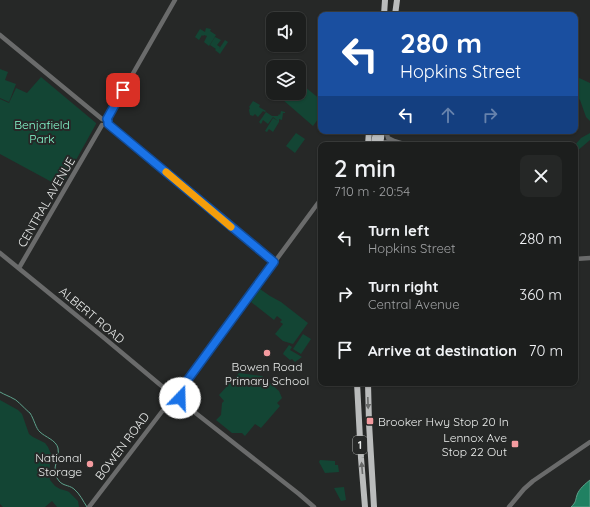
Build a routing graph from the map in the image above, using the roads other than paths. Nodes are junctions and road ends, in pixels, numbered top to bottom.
1 (175, 0) edge
2 (385, 0) edge
3 (397, 0) edge
4 (384, 12) edge
5 (395, 12) edge
6 (0, 35) edge
7 (104, 119) junction
8 (105, 125) junction
9 (387, 134) edge
10 (385, 142) edge
11 (398, 142) joint
12 (318, 203) edge
13 (0, 253) edge
14 (590, 258) edge
15 (578, 259) edge
16 (274, 262) junction
17 (19, 268) junction
18 (357, 386) edge
19 (368, 386) edge
20 (170, 393) junction
21 (178, 393) junction
22 (170, 400) junction
23 (179, 400) junction
24 (590, 442) edge
25 (90, 506) edge
26 (314, 507) edge
27 (365, 507) edge
28 (374, 507) edge
29 (509, 507) edge

1 - 7 street
2 - 4 highway
3 - 5 highway
6 - 7 street
7 - 8 street
8 - 16 street
8 - 17 street, CENTRAL AVENUE
9 - 11 street
10 - 11 street
12 - 16 street
13 - 17 street, ALBERT ROAD
14 - 15 street
16 - 21 street
17 - 20 street, ALBERT ROAD
27 -> 18 highway, 1
19 -> 28 highway, 1
20 - 21 street
20 - 22 street
21 - 23 street
22 - 23 street
22 - 25 street, BOWEN ROAD
23 - 26 street
24 - 29 street

